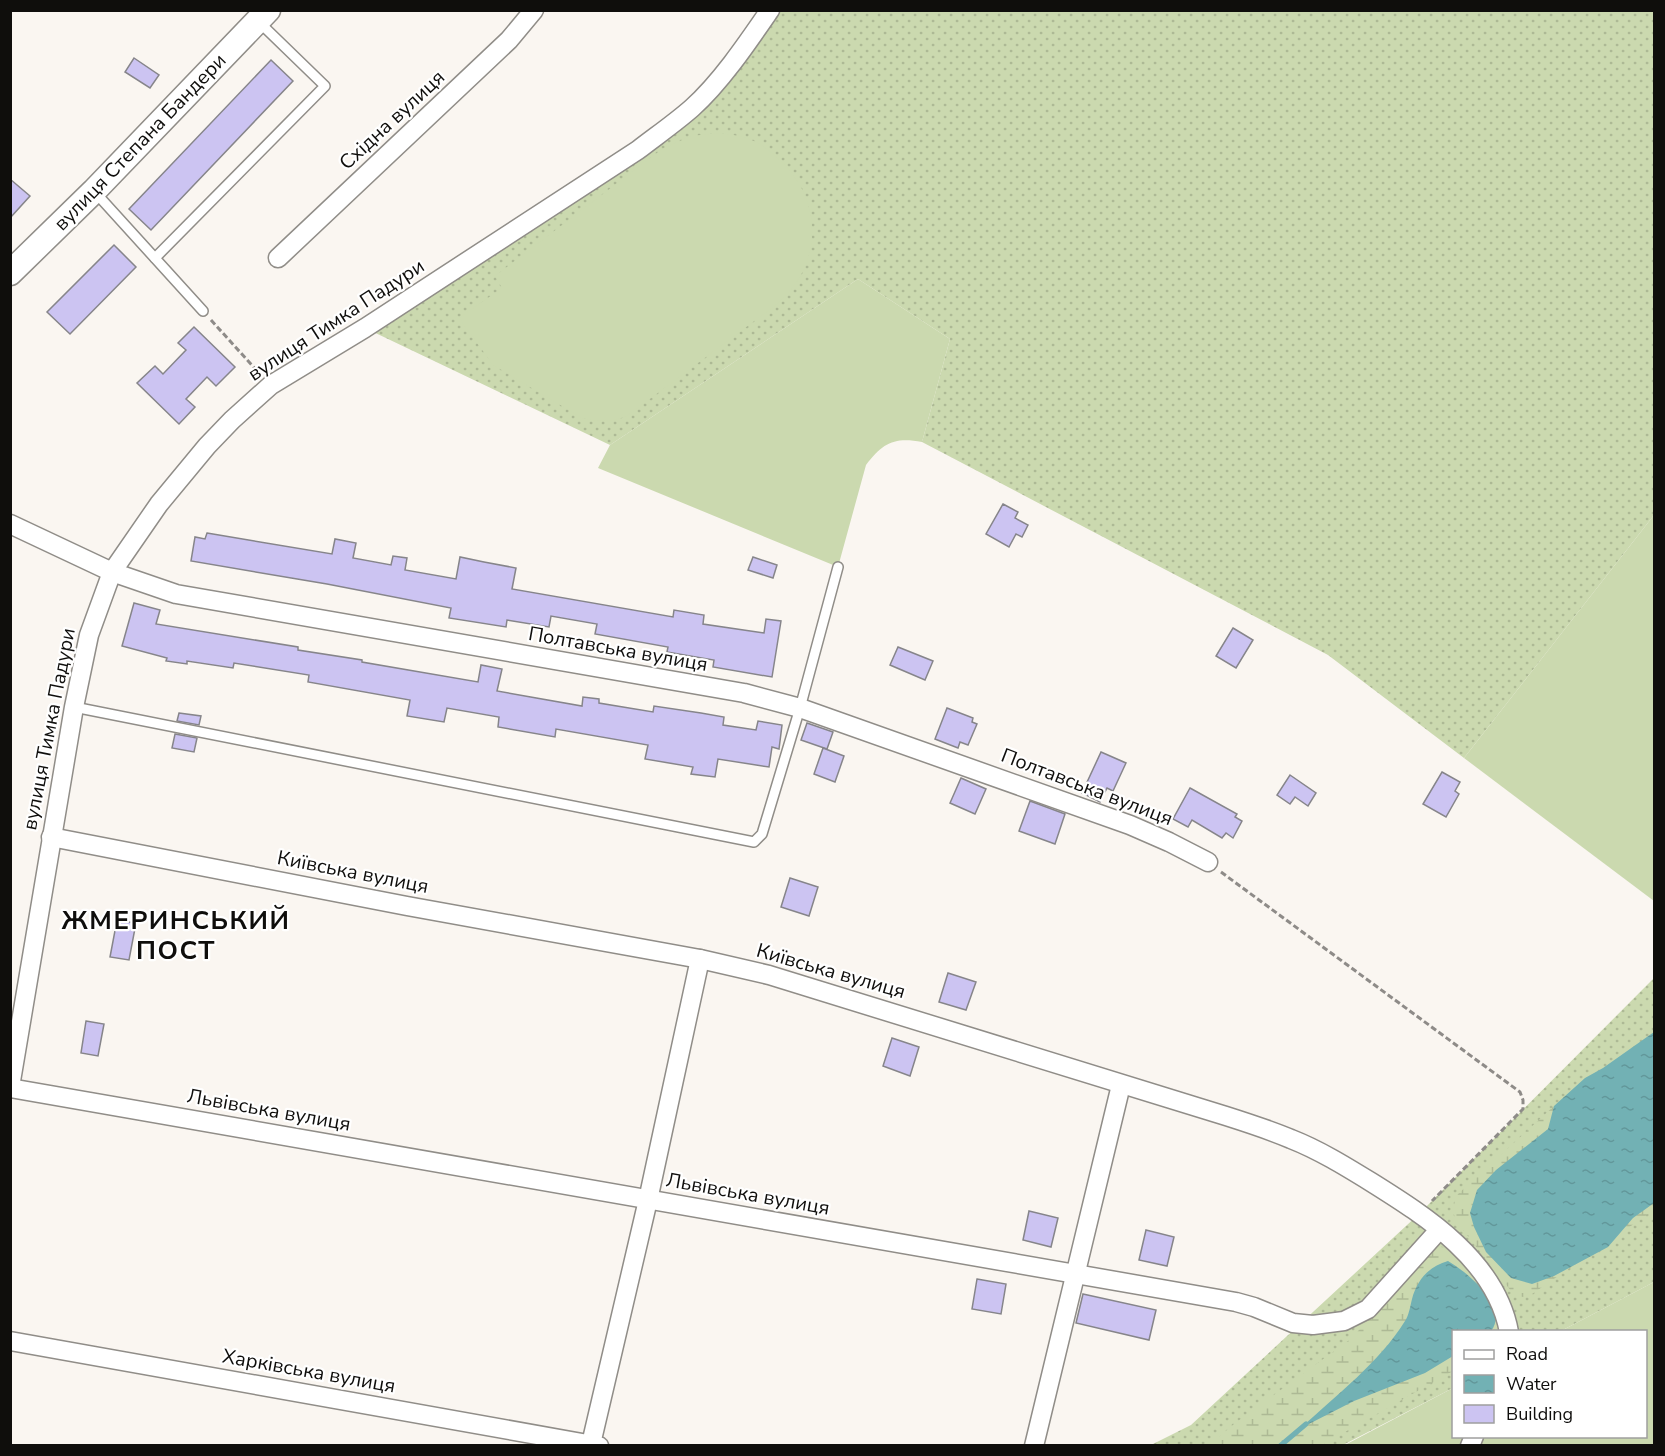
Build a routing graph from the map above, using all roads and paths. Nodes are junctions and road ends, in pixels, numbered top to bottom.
1 (534, 10) edge
2 (770, 10) edge
3 (263, 16) edge
4 (94, 191) junction
5 (155, 258) junction
6 (278, 258) dead end
7 (10, 273) edge
8 (202, 311) joint
9 (271, 385) junction
10 (10, 524) edge
11 (838, 567) dead end
12 (111, 572) junction
13 (74, 707) junction
14 (800, 708) junction
15 (51, 837) junction
16 (1208, 862) joint
17 (700, 959) junction
18 (1121, 1085) junction
19 (10, 1087) edge
20 (648, 1200) junction
21 (1420, 1213) junction
22 (1439, 1230) junction
23 (1075, 1273) junction
24 (1509, 1330) edge
25 (10, 1341) edge
26 (595, 1445) edge
27 (1034, 1446) edge

1 - 6 street, Східна вулиця
2 - 9 street, вулиця Тимка Падури
3 - 4 street, вулиця Степана Бандери
3 - 5 lane
4 - 5 lane
4 - 7 street, вулиця Степана Бандери
5 - 8 lane
8 - 9 path
9 - 12 street, вулиця Тимка Падури
10 - 12 street, Полтавська вулиця
11 - 14 lane
12 - 13 street, вулиця Тимка Падури
12 - 14 street, Полтавська вулиця
13 - 14 lane
13 - 15 street, вулиця Тимка Падури
14 - 16 street, Полтавська вулиця
15 - 17 street, Київська вулиця
15 - 19 street, вулиця Тимка Падури
16 - 21 path
17 - 18 street, Київська вулиця
17 - 20 street
18 - 21 street, Київська вулиця
18 - 23 street
19 - 20 street, Львівська вулиця
20 - 23 street, Львівська вулиця
20 - 26 street
21 - 22 street, Київська вулиця
22 - 23 street, Львівська вулиця
22 - 24 street, Київська вулиця
23 - 27 street
25 - 26 street, Харківська вулиця

